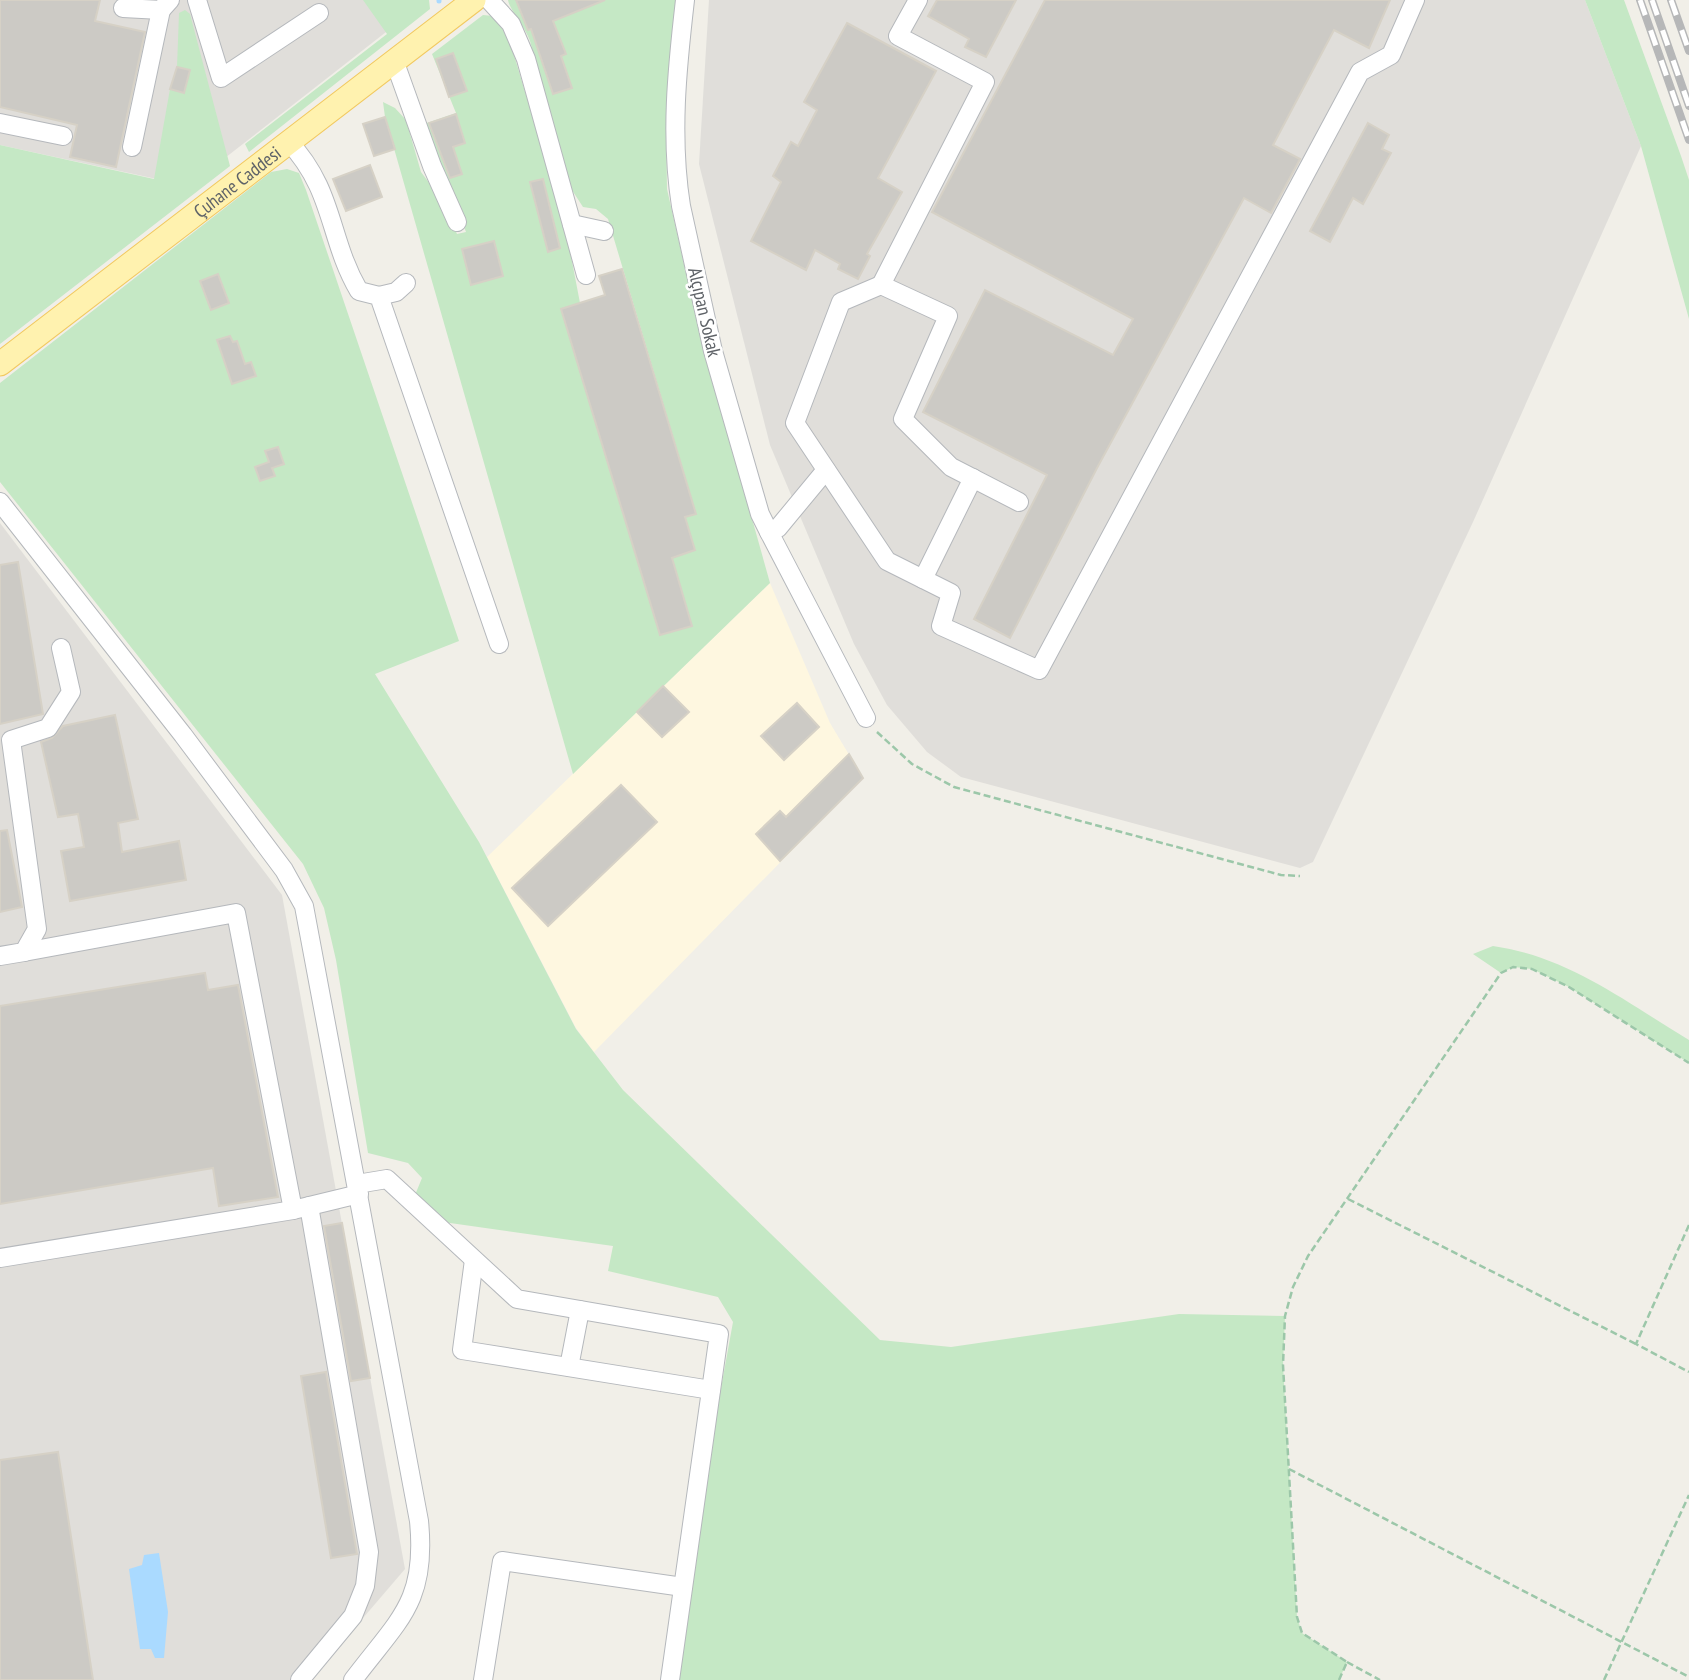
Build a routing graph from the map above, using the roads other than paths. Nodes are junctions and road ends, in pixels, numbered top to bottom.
1 (197, 0) edge
2 (474, 0) edge
3 (489, 0) edge
4 (685, 0) edge
5 (918, 0) edge
6 (1415, 0) edge
7 (166, 5) edge
8 (123, 8) dead end
9 (319, 13) dead end
10 (394, 60) junction
11 (0, 123) edge
12 (62, 135) dead end
13 (288, 141) junction
14 (132, 147) dead end
15 (457, 222) dead end
16 (572, 224) junction
17 (604, 231) dead end
18 (586, 275) dead end
19 (405, 283) dead end
20 (881, 285) junction
21 (379, 296) junction
22 (0, 364) edge
23 (826, 470) junction
24 (973, 478) junction
25 (0, 502) edge
26 (1019, 502) dead end
27 (769, 532) junction
28 (923, 579) junction
29 (499, 645) dead end
30 (61, 648) dead end
31 (866, 718) road end
32 (24, 952) junction
33 (0, 956) edge
34 (358, 1189) junction
35 (301, 1208) junction
36 (0, 1258) edge
37 (474, 1260) junction
38 (580, 1310) junction
39 (569, 1367) junction
40 (711, 1390) junction
41 (683, 1587) junction
42 (300, 1680) edge
43 (353, 1680) edge
44 (483, 1680) edge
45 (670, 1680) edge

1 - 9 street
2 - 10 main road, Çuhane Caddesi
3 - 16 street
4 - 27 street, Alçıpan Sokak
5 - 20 street
6 - 28 street
7 - 8 street
7 - 14 street
10 - 13 main road, Çuhane Caddesi
10 - 15 street
11 - 12 street
13 - 21 street
13 - 22 main road, Çuhane Caddesi
16 - 17 street
16 - 18 street
19 - 21 street
20 - 23 street
20 - 24 street
21 - 29 street
23 - 27 street
23 - 28 street
24 - 26 street
24 - 28 street
25 - 34 street
27 - 31 street, Alçıpan Sokak
30 - 32 street
32 - 33 street
32 - 35 street
34 - 35 street
34 - 37 street
34 - 43 street
35 - 36 street
35 - 42 street
37 - 38 street
37 - 39 street
38 - 39 street
38 - 40 street
39 - 40 street
40 - 41 street
41 - 44 street
41 - 45 street

